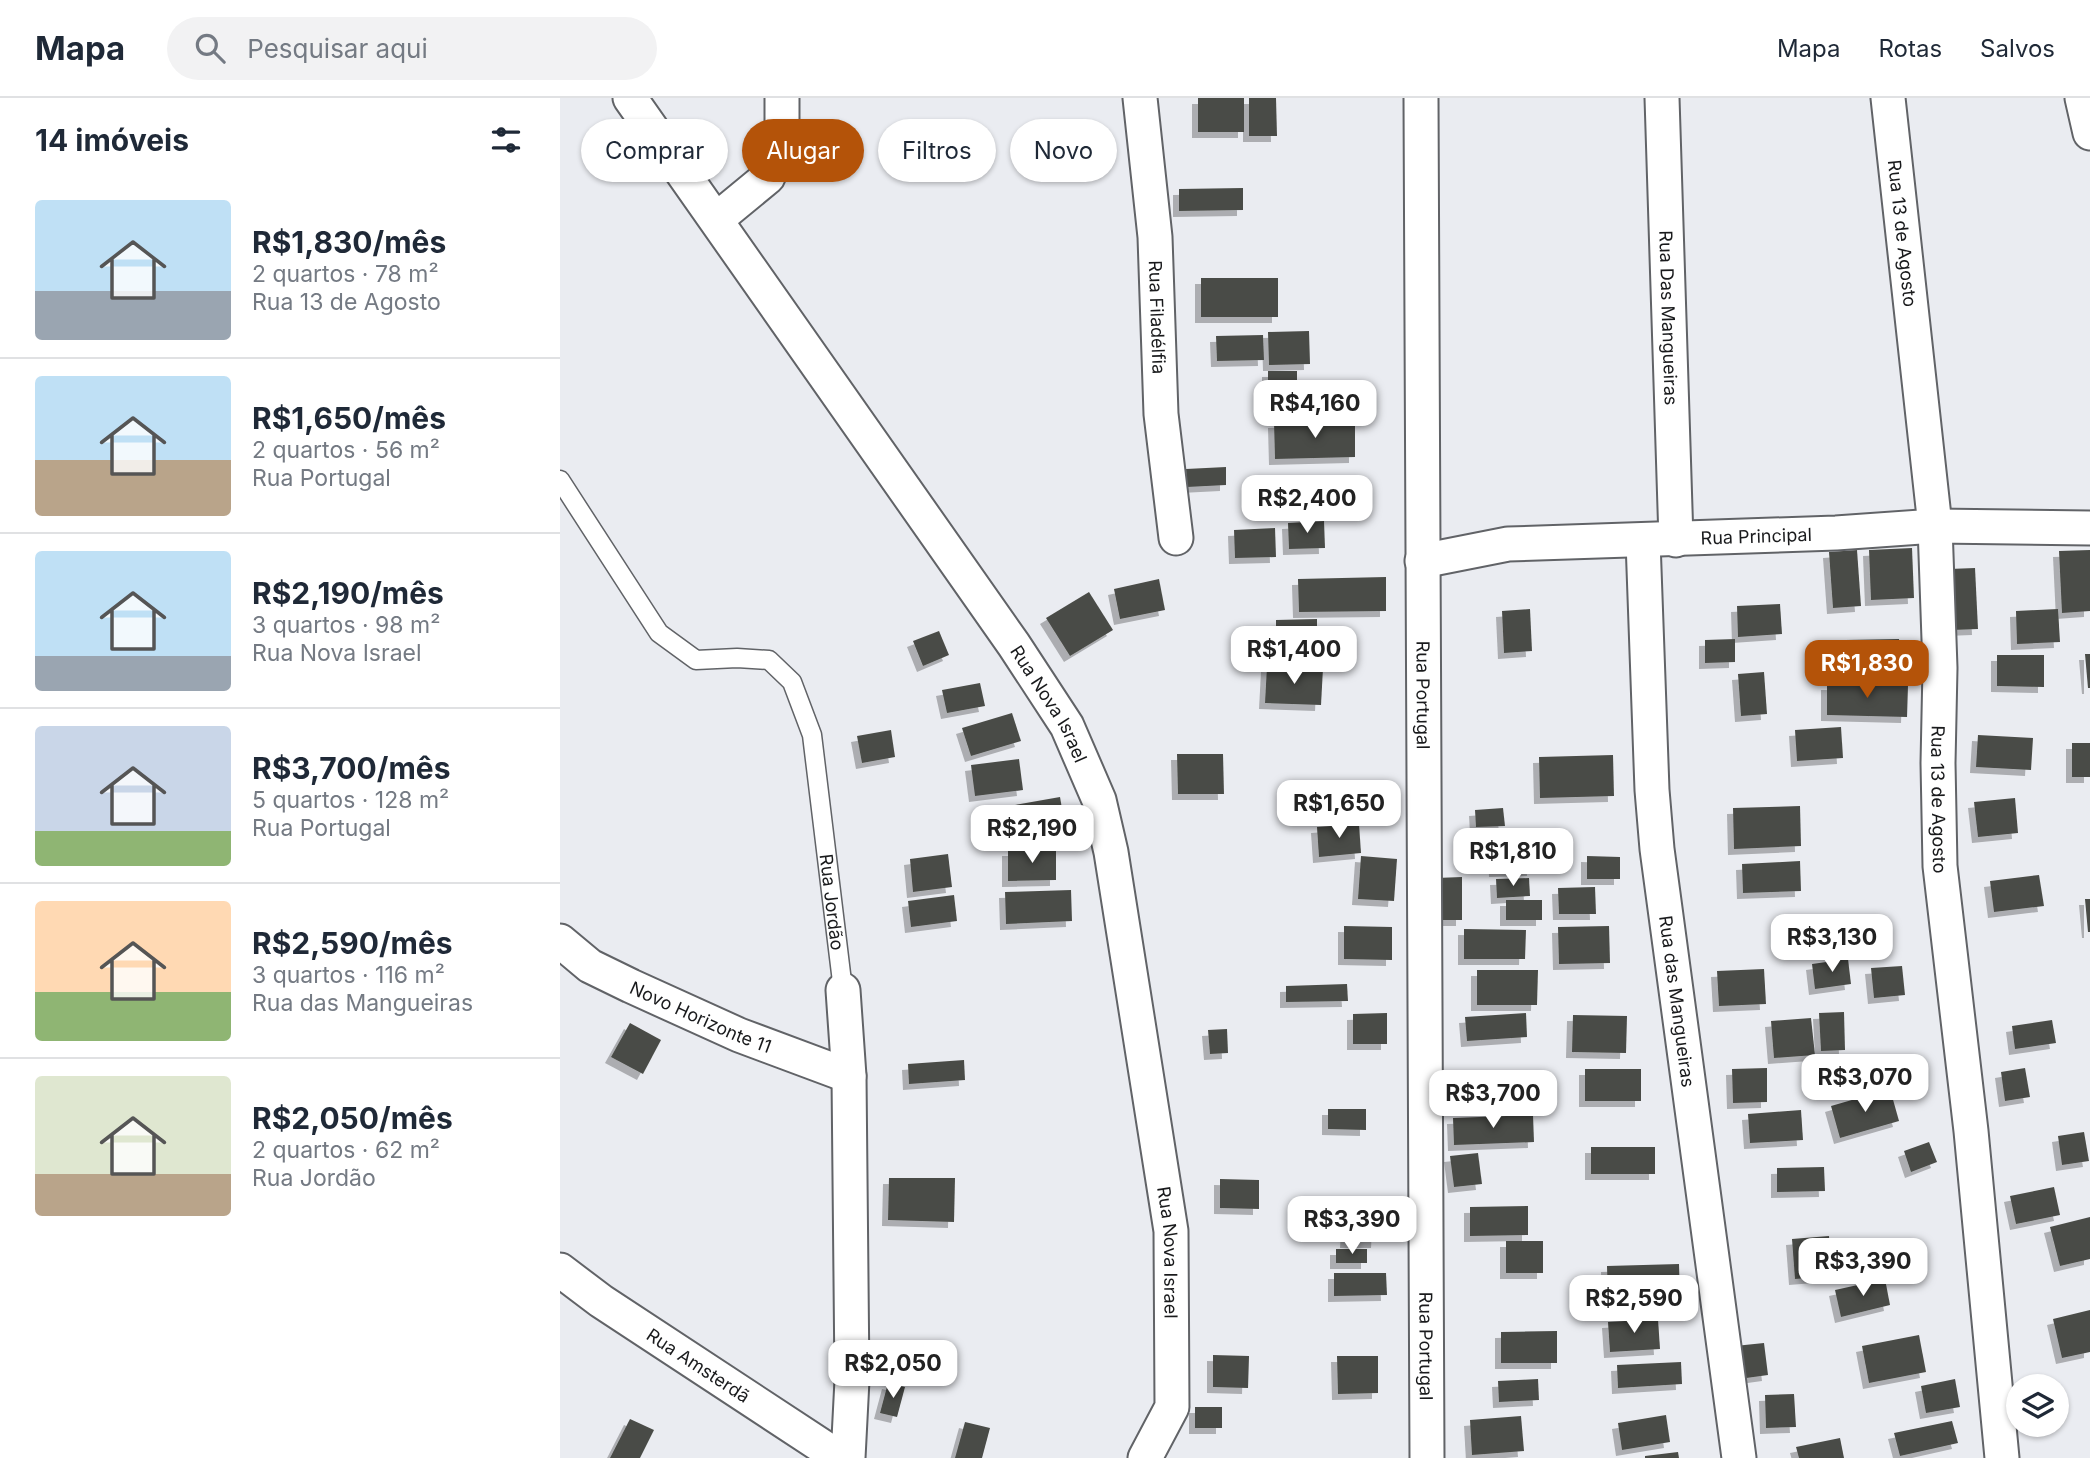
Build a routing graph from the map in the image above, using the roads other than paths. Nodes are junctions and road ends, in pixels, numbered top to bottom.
1 (630, 98) edge
2 (782, 98) edge
3 (1140, 98) edge
4 (1421, 98) edge
5 (1662, 98) edge
6 (1888, 98) edge
7 (2082, 98) edge
8 (2090, 133) edge
9 (717, 219) junction
10 (560, 480) edge
11 (1935, 526) junction
12 (2090, 528) edge
13 (1176, 538) dead end
14 (1676, 540) junction
15 (1643, 541) junction
16 (1422, 561) junction
17 (560, 941) edge
18 (843, 990) joint
19 (849, 1076) junction
20 (560, 1270) edge
21 (840, 1458) edge
22 (848, 1458) edge
23 (1145, 1458) edge
24 (1427, 1458) edge
25 (1739, 1458) edge
26 (2002, 1458) edge

1 - 9 street, Rua Nova Israel
2 - 9 street
3 - 13 street, Rua Filadélfia
4 - 16 street, Rua Portugal
5 - 14 street, Rua Das Mangueiras
6 - 11 street, Rua 13 de Agosto
7 - 8 street
9 - 23 street, Rua Nova Israel
10 - 18 lane, Rua Jordão
11 - 12 street, Rua Principal
11 - 14 street, Rua Principal
11 - 26 street, Rua 13 de Agosto
14 - 15 street, Rua Principal
15 - 16 street, Rua Principal
15 - 25 street, Rua das Mangueiras
16 - 24 street, Rua Portugal
17 - 19 street, Novo Horizonte 11
18 - 19 street, Rua Jordão
19 - 22 street, Rua Jordão
20 - 21 street, Rua Amsterdã

